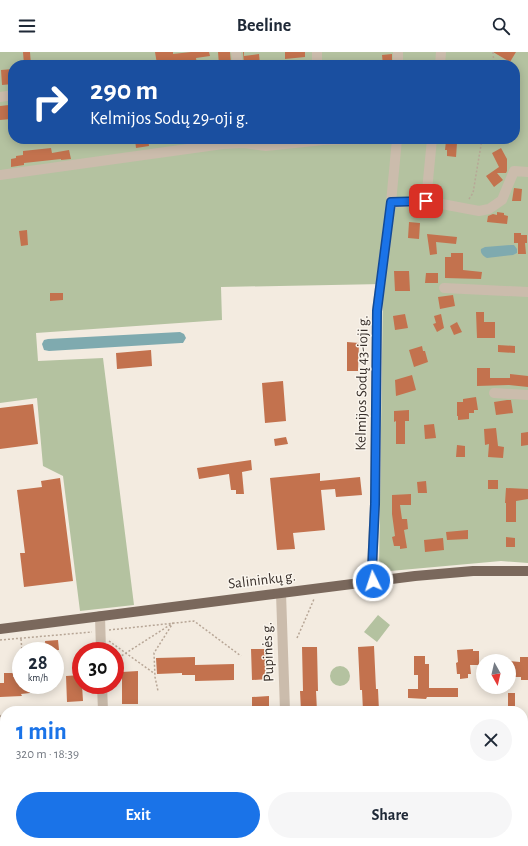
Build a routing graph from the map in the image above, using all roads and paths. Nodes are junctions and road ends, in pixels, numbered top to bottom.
1 (223, 144) edge
2 (257, 144) edge
3 (285, 144) edge
4 (397, 144) edge
5 (432, 144) edge
6 (481, 144) edge
7 (528, 172) edge
8 (0, 175) edge
9 (426, 201) junction
10 (391, 202) junction
11 (464, 208) junction
12 (444, 288) dead end
13 (528, 292) edge
14 (494, 393) dead end
15 (528, 395) edge
16 (528, 571) edge
17 (373, 581) junction
18 (322, 588) junction
19 (281, 593) junction
20 (100, 616) junction
21 (173, 623) junction
22 (0, 629) edge
23 (101, 633) junction
24 (297, 638) dead end
25 (21, 639) junction
26 (0, 640) edge
27 (21, 642) edge
28 (101, 642) edge
29 (126, 653) junction
30 (241, 656) dead end
31 (155, 674) junction
32 (158, 691) dead end
33 (102, 694) edge
34 (103, 706) edge
35 (285, 706) edge

1 - 8 street
2 - 3 street
4 - 10 street, Kelmijos Sodų 43-ioji g.
5 - 9 street
6 - 11 path
7 - 11 street
9 - 10 street
9 - 11 street
10 - 17 street, Kelmijos Sodų 43-ioji g.
12 - 13 street
14 - 15 street
16 - 17 main road, Salininkų g.
17 - 18 main road, Salininkų g.
18 - 19 main road, Salininkų g.
18 - 24 path
19 - 20 main road, Salininkų g.
19 - 35 street, Pupinės g.
20 - 22 main road, Salininkų g.
20 - 23 street
21 - 23 path
21 - 29 path
21 - 30 path
21 - 31 path
23 - 25 path
23 - 28 street
23 - 29 path
25 - 26 path
25 - 27 path
29 - 31 path
31 - 32 path
33 - 34 street

